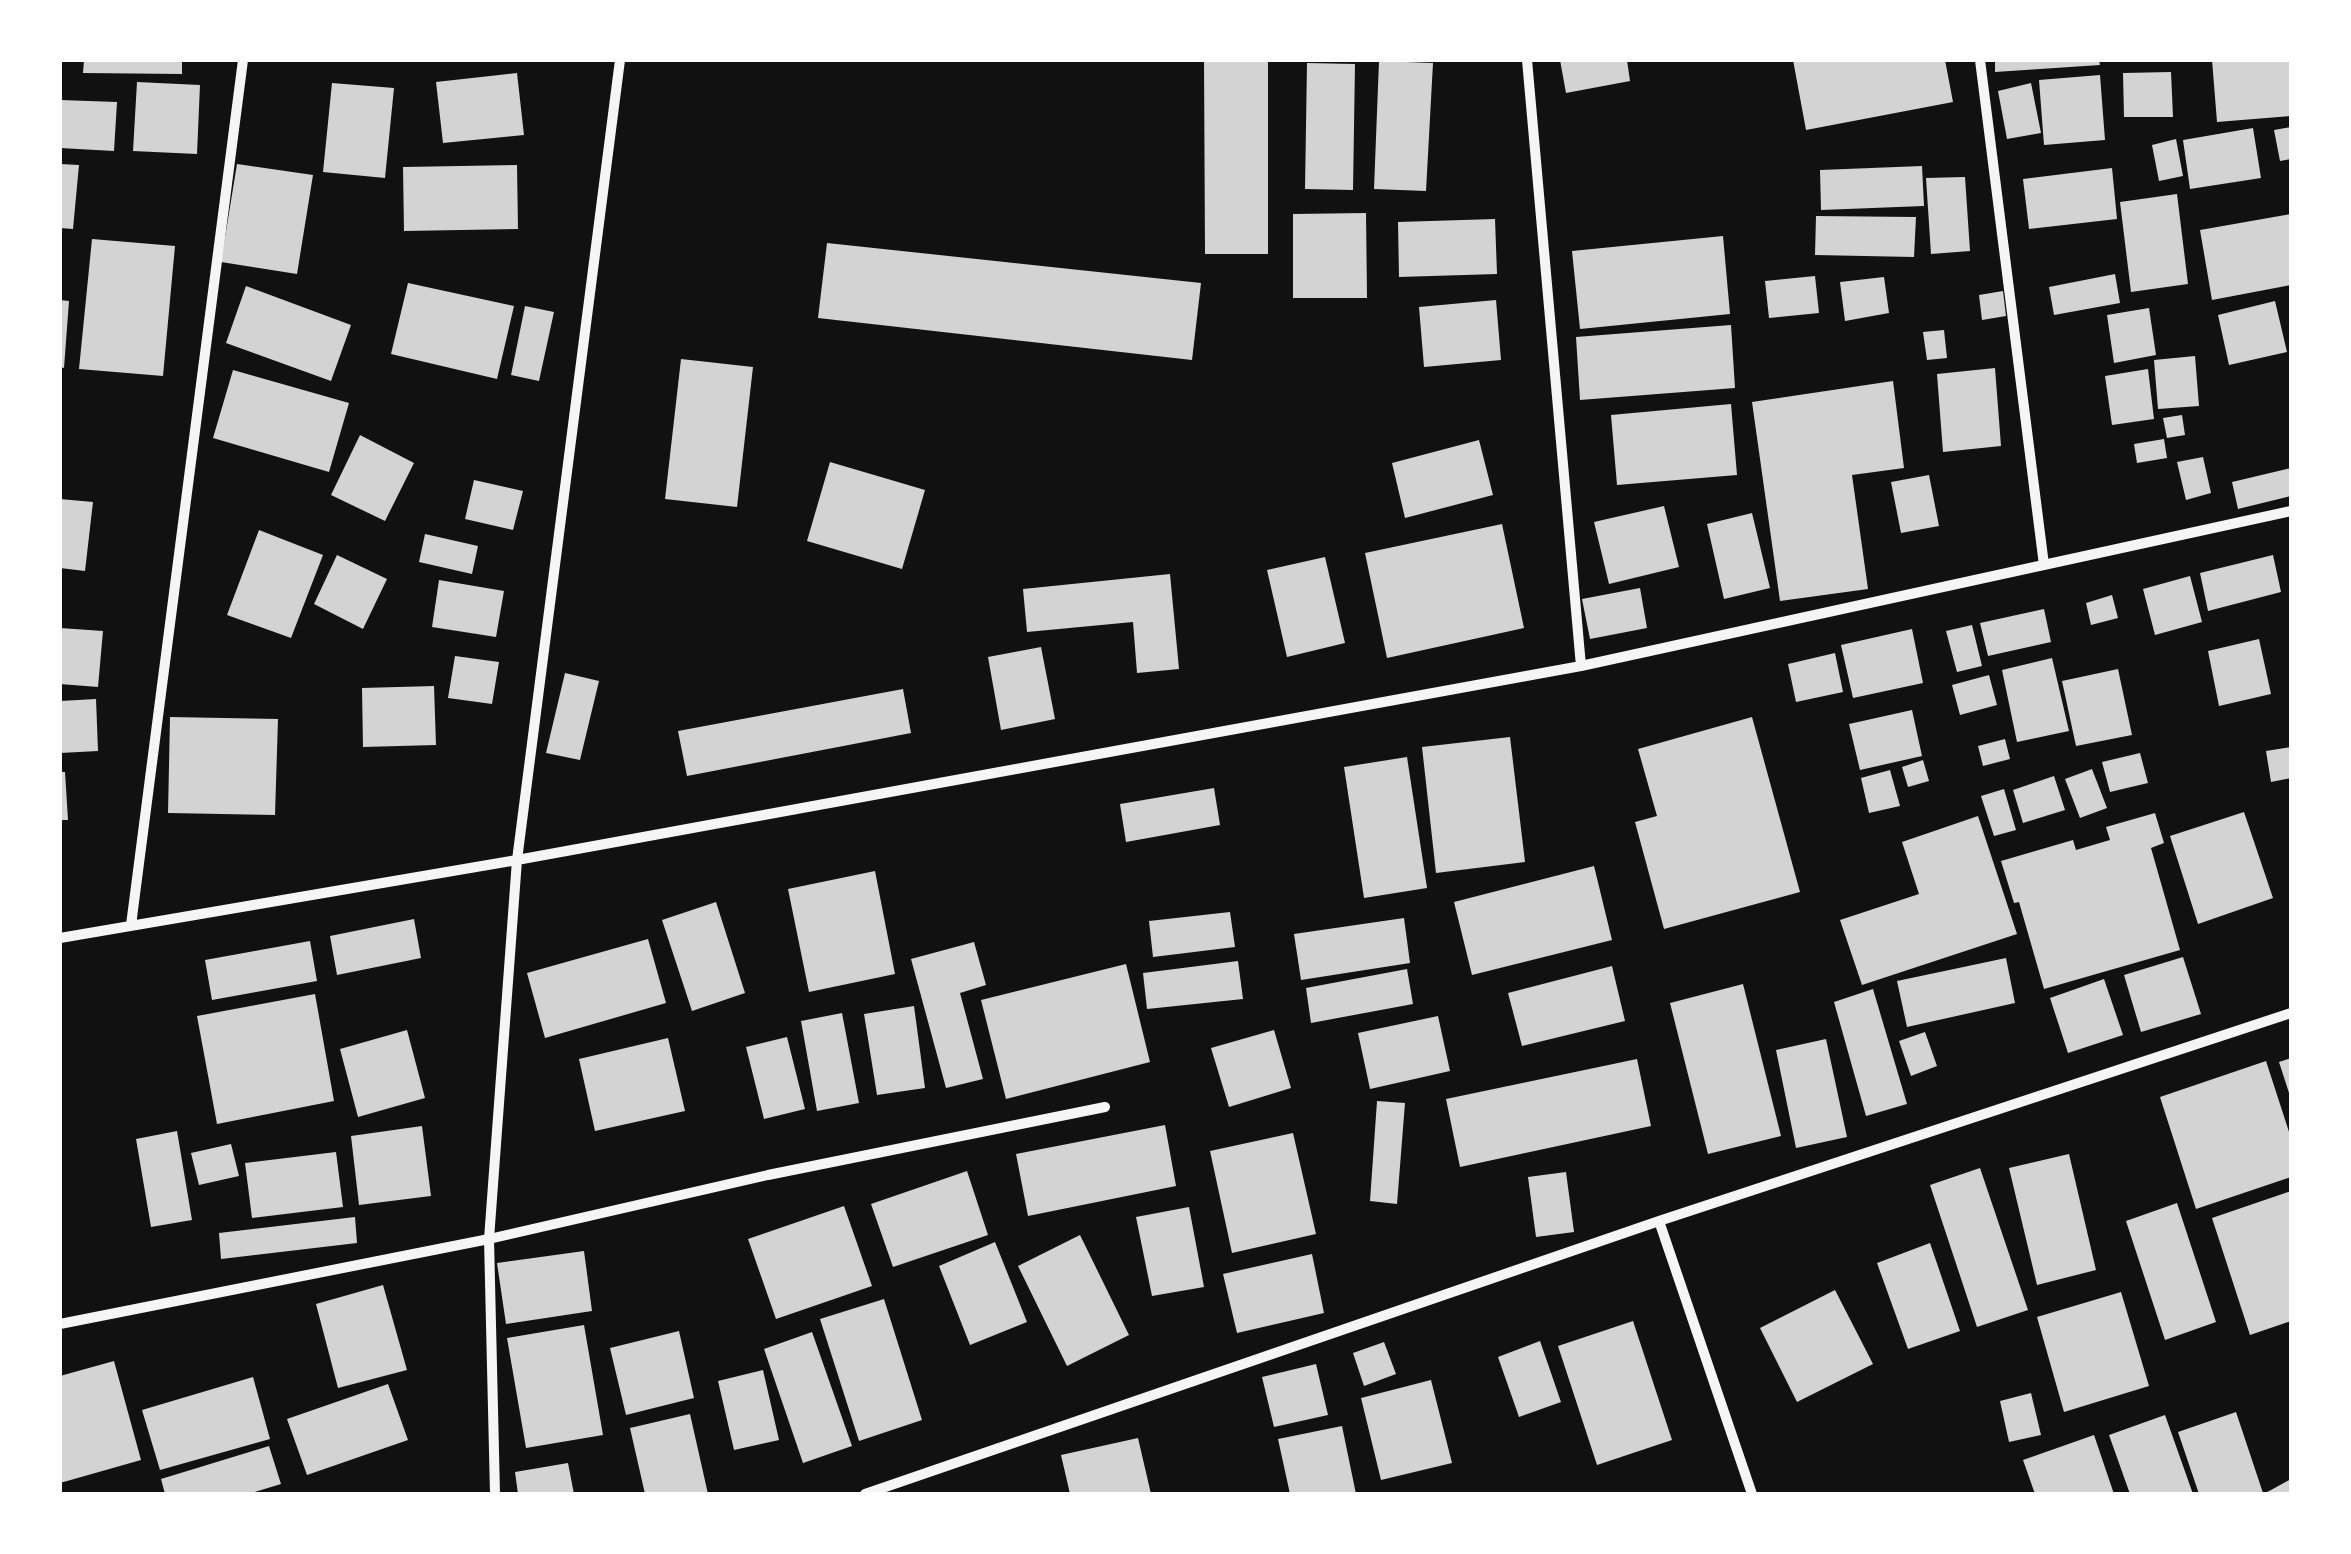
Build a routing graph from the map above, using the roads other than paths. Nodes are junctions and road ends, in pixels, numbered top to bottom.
1 (243, 60) edge
2 (620, 60) edge
3 (1527, 60) edge
4 (1980, 60) edge
5 (2291, 511) edge
6 (2044, 565) junction
7 (1581, 666) junction
8 (518, 860) junction
9 (131, 925) junction
10 (60, 938) edge
11 (2291, 1013) edge
12 (1105, 1107) dead end
13 (1659, 1221) junction
14 (489, 1239) junction
15 (60, 1324) edge
16 (495, 1494) edge
17 (865, 1494) edge
18 (1752, 1494) edge

1 - 9 street
2 - 8 street
3 - 7 street
4 - 6 street
5 - 6 street
6 - 7 street
7 - 8 street
8 - 9 street
8 - 14 street
9 - 10 street
11 - 13 street
12 - 14 street
13 - 17 street
13 - 18 street
14 - 15 street
14 - 16 street

